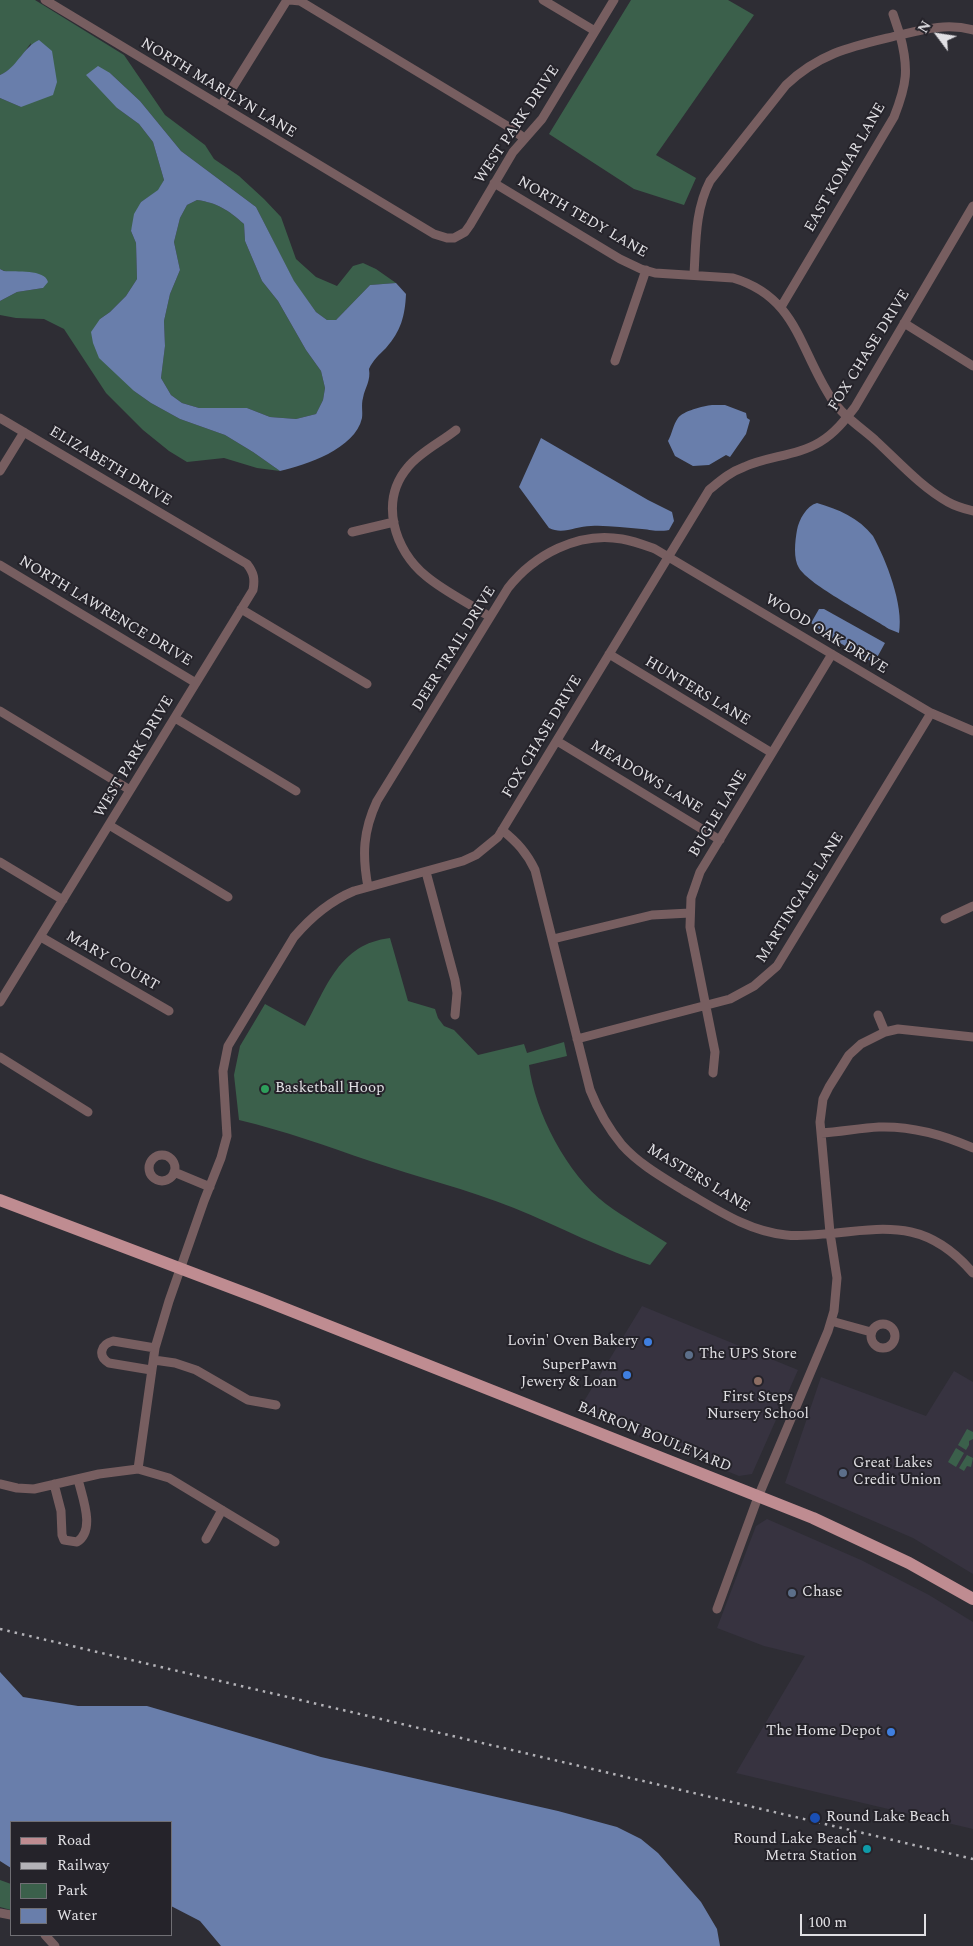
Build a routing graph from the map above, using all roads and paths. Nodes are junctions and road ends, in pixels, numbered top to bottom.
1 (45, 0) edge
2 (289, 0) edge
3 (543, 0) edge
4 (614, 0) edge
5 (893, 14) dead end
6 (973, 30) edge
7 (595, 31) junction
8 (900, 35) junction
9 (221, 106) junction
10 (524, 138) junction
11 (494, 182) junction
12 (377, 200) joint
13 (973, 206) edge
14 (646, 270) junction
15 (694, 274) junction
16 (781, 307) junction
17 (904, 323) junction
18 (615, 361) dead end
19 (973, 366) edge
20 (848, 416) junction
21 (0, 418) edge
22 (456, 430) dead end
23 (24, 432) junction
24 (0, 471) edge
25 (973, 511) edge
26 (394, 522) junction
27 (352, 532) dead end
28 (207, 540) joint
29 (668, 556) junction
30 (0, 565) edge
31 (241, 609) junction
32 (490, 616) junction
33 (609, 654) junction
34 (832, 654) junction
35 (196, 683) junction
36 (367, 684) dead end
37 (0, 712) edge
38 (931, 713) junction
39 (174, 718) junction
40 (973, 731) edge
41 (557, 741) junction
42 (772, 753) junction
43 (130, 790) junction
44 (296, 791) dead end
45 (109, 825) junction
46 (502, 830) junction
47 (720, 840) junction
48 (0, 862) edge
49 (426, 872) junction
50 (368, 887) junction
51 (228, 897) dead end
52 (63, 900) junction
53 (973, 906) edge
54 (690, 913) junction
55 (945, 918) dead end
56 (41, 936) junction
57 (552, 939) junction
58 (0, 1002) edge
59 (706, 1005) junction
60 (168, 1011) dead end
61 (455, 1015) dead end
62 (878, 1015) dead end
63 (885, 1032) junction
64 (973, 1037) edge
65 (577, 1039) junction
66 (0, 1057) edge
67 (713, 1073) dead end
68 (88, 1112) dead end
69 (821, 1133) junction
70 (973, 1148) edge
71 (174, 1172) dead end
72 (210, 1186) junction
73 (0, 1200) edge
74 (830, 1233) junction
75 (180, 1270) junction
76 (973, 1272) edge
77 (831, 1321) junction
78 (871, 1332) dead end
79 (156, 1348) junction
80 (154, 1360) junction
81 (151, 1370) junction
82 (276, 1405) dead end
83 (138, 1469) junction
84 (78, 1479) junction
85 (0, 1484) edge
86 (54, 1484) junction
87 (758, 1497) junction
88 (222, 1510) junction
89 (206, 1539) dead end
90 (275, 1542) dead end
91 (973, 1599) edge
92 (716, 1609) dead end
93 (46, 1936) edge
94 (55, 1946) edge

1 - 9 street, NORTH MARILYN LANE
2 - 9 street
2 - 10 street
3 - 7 street
4 - 7 street, WEST PARK DRIVE
5 - 8 street, EAST KOMAR LANE
6 - 8 street
7 - 10 street, WEST PARK DRIVE
8 - 15 street
8 - 16 street, EAST KOMAR LANE
9 - 12 street, NORTH MARILYN LANE
10 - 11 street, WEST PARK DRIVE
11 - 12 street, WEST PARK DRIVE
11 - 14 street, NORTH TEDY LANE
13 - 17 street, FOX CHASE DRIVE
14 - 15 street, NORTH TEDY LANE
14 - 18 street
15 - 16 street, NORTH TEDY LANE
16 - 20 street, NORTH TEDY LANE
17 - 19 street
17 - 20 street, FOX CHASE DRIVE
20 - 25 street, NORTH TEDY LANE
20 - 29 street, FOX CHASE DRIVE
21 - 23 street, ELIZABETH DRIVE
22 - 26 street
23 - 24 street
23 - 28 street, ELIZABETH DRIVE
26 - 27 street
26 - 32 street
28 - 31 street, WEST PARK DRIVE
29 - 32 street, DEER TRAIL DRIVE
29 - 33 street, FOX CHASE DRIVE
29 - 34 street, WOOD OAK DRIVE
30 - 35 street, NORTH LAWRENCE DRIVE
31 - 35 street, WEST PARK DRIVE
31 - 36 street
32 - 50 street, DEER TRAIL DRIVE
33 - 41 street, FOX CHASE DRIVE
33 - 42 street, HUNTERS LANE
34 - 38 street, WOOD OAK DRIVE
34 - 42 street, BUGLE LANE
35 - 39 street, WEST PARK DRIVE
37 - 43 street
38 - 40 street, WOOD OAK DRIVE
38 - 59 street, MARTINGALE LANE
39 - 43 street, WEST PARK DRIVE
39 - 44 street
41 - 46 street, FOX CHASE DRIVE
41 - 47 street, MEADOWS LANE
42 - 47 street, BUGLE LANE
43 - 45 street, WEST PARK DRIVE
45 - 51 street
45 - 52 street, WEST PARK DRIVE
46 - 49 street, FOX CHASE DRIVE
46 - 57 street, MASTERS LANE
47 - 54 street, BUGLE LANE
48 - 52 street
49 - 50 street, FOX CHASE DRIVE
49 - 61 street
50 - 72 street, FOX CHASE DRIVE
52 - 56 street, WEST PARK DRIVE
53 - 55 street
54 - 57 street
54 - 59 street, BUGLE LANE
56 - 58 street, WEST PARK DRIVE
56 - 60 street, MARY COURT
57 - 65 street, MASTERS LANE
59 - 65 street, MARTINGALE LANE
59 - 67 street, BUGLE LANE
62 - 63 street
63 - 64 street
63 - 69 street
65 - 74 street, MASTERS LANE
66 - 68 street
69 - 70 street
69 - 74 street
71 - 72 street
72 - 75 street, FOX CHASE DRIVE
73 - 75 main road, BARRON BOULEVARD
74 - 76 street, MASTERS LANE
74 - 77 street
75 - 79 street, FOX CHASE DRIVE
75 - 87 main road, BARRON BOULEVARD
77 - 78 street
77 - 87 street
79 - 80 street, FOX CHASE DRIVE
79 - 81 street
80 - 81 street, FOX CHASE DRIVE
80 - 82 street
81 - 83 street, FOX CHASE DRIVE
83 - 84 street
83 - 88 street
84 - 86 street
84 - 86 street
85 - 86 street
87 - 91 main road, BARRON BOULEVARD
87 - 92 street
88 - 89 street
88 - 90 street
93 - 94 street

